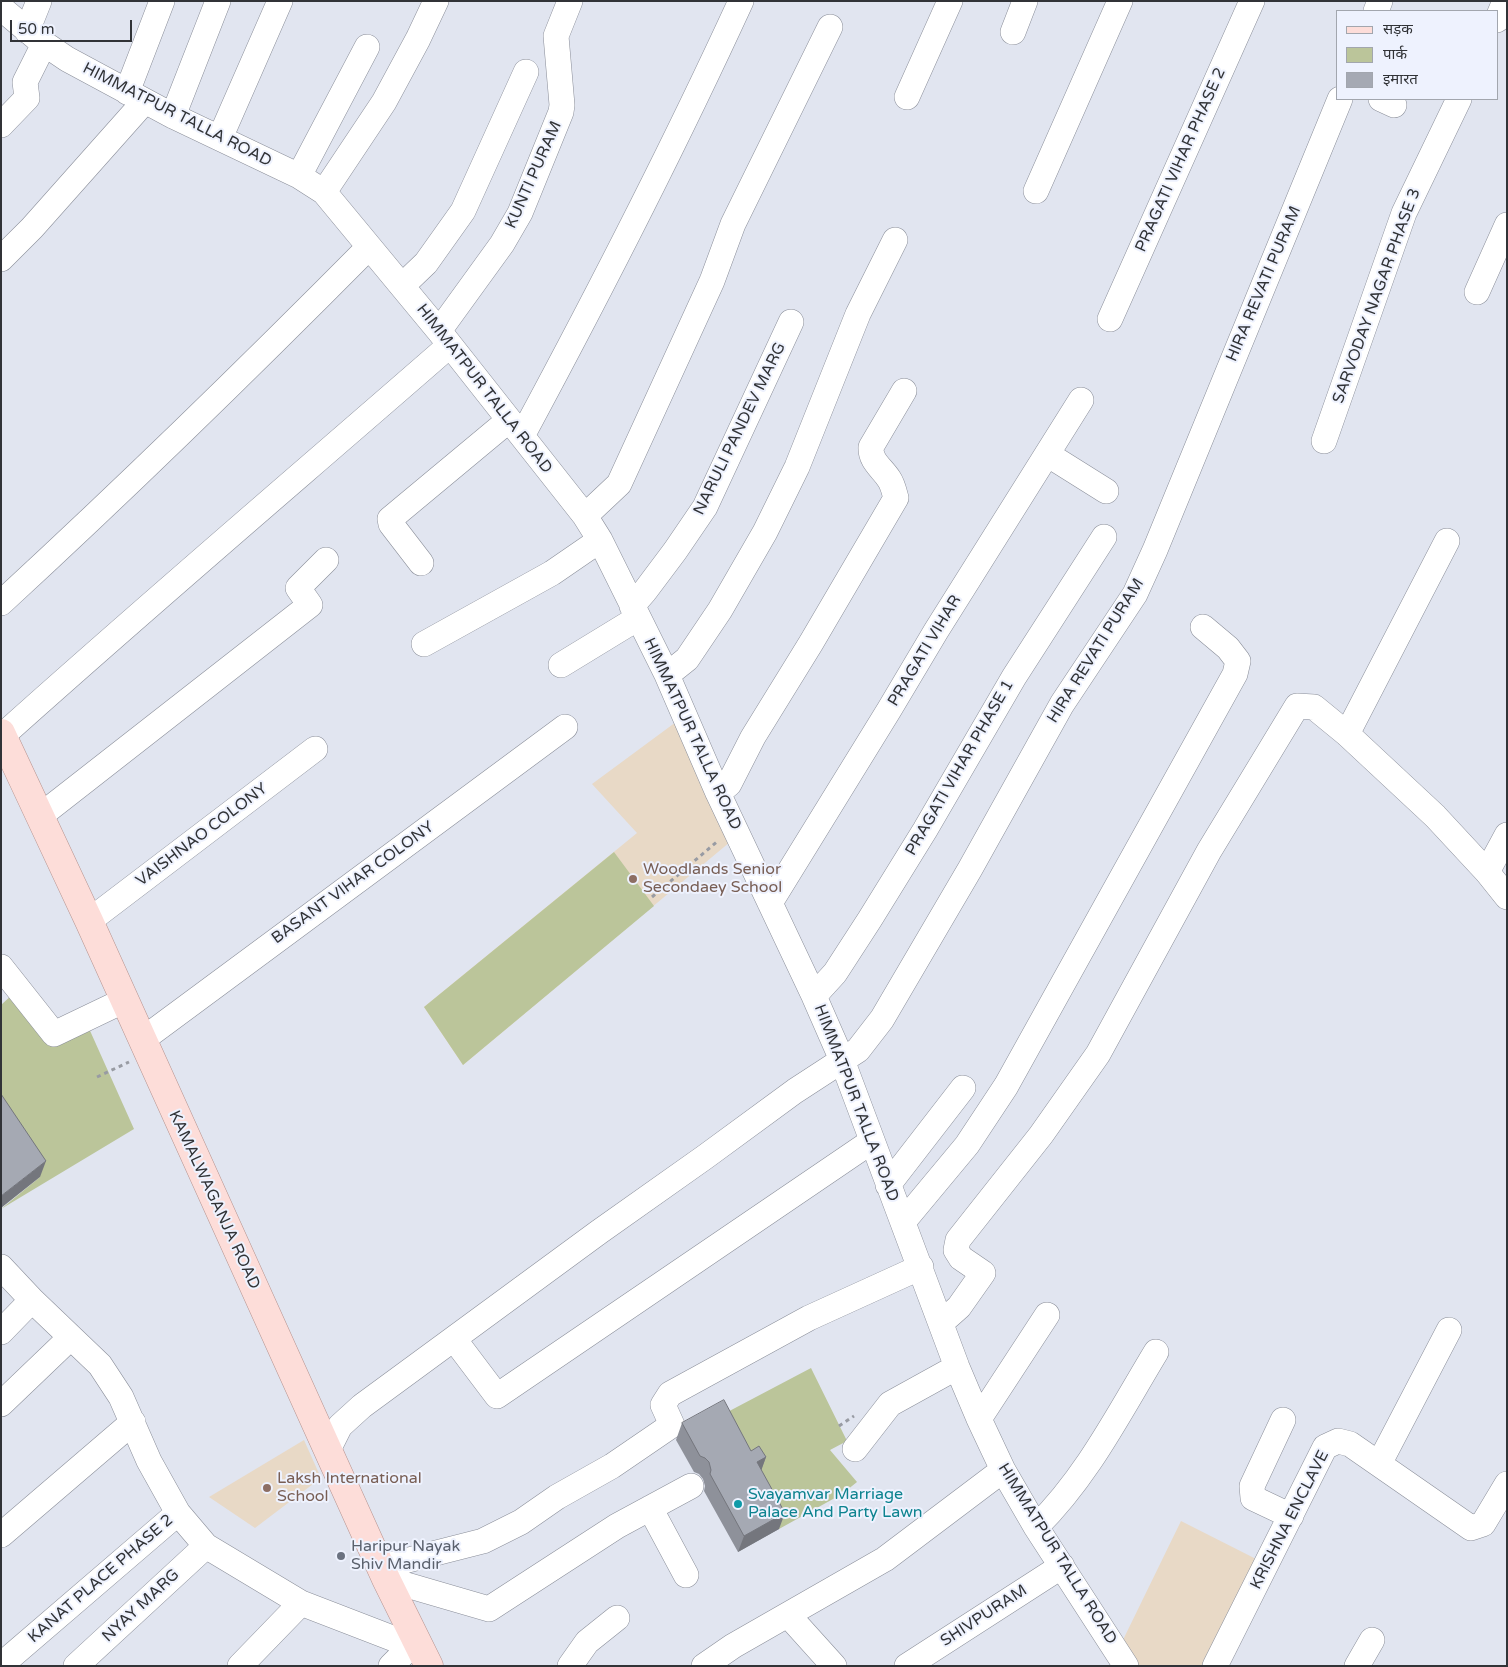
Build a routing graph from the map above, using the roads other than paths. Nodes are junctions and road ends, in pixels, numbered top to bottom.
1 (39, 1) edge
2 (162, 1) edge
3 (218, 1) edge
4 (280, 1) edge
5 (436, 1) edge
6 (570, 1) edge
7 (741, 1) edge
8 (950, 1) edge
9 (1025, 1) edge
10 (1120, 1) edge
11 (1252, 1) edge
12 (1, 8) edge
13 (830, 27) dead end
14 (1013, 32) dead end
15 (36, 37) junction
16 (367, 47) dead end
17 (526, 72) dead end
18 (136, 97) junction
19 (907, 97) dead end
20 (1340, 100) edge
21 (1459, 100) edge
22 (173, 116) junction
23 (1, 125) edge
24 (220, 138) junction
25 (299, 176) junction
26 (1036, 190) dead end
27 (324, 192) junction
28 (1507, 225) edge
29 (895, 240) dead end
30 (368, 246) junction
31 (1, 259) edge
32 (402, 286) junction
33 (1477, 292) dead end
34 (1110, 319) dead end
35 (791, 322) dead end
36 (444, 338) junction
37 (904, 391) dead end
38 (1081, 400) dead end
39 (515, 428) junction
40 (1324, 440) dead end
41 (1047, 454) junction
42 (1106, 490) dead end
43 (585, 516) junction
44 (1104, 537) dead end
45 (600, 540) junction
46 (1447, 541) dead end
47 (326, 560) dead end
48 (421, 563) dead end
49 (1, 604) edge
50 (635, 612) junction
51 (1202, 627) dead end
52 (424, 644) dead end
53 (561, 665) dead end
54 (667, 675) junction
55 (565, 727) dead end
56 (2, 734) edge
57 (1347, 734) junction
58 (315, 749) dead end
59 (718, 793) junction
60 (40, 816) junction
61 (1507, 836) edge
62 (1487, 872) junction
63 (1507, 897) edge
64 (770, 903) junction
65 (89, 921) junction
66 (1, 967) edge
67 (814, 996) junction
68 (124, 1000) junction
69 (145, 1046) junction
70 (842, 1060) junction
71 (963, 1088) dead end
72 (872, 1141) junction
73 (888, 1185) junction
74 (903, 1222) junction
75 (1, 1267) edge
76 (920, 1267) junction
77 (32, 1300) junction
78 (1047, 1315) dead end
79 (941, 1323) junction
80 (1449, 1330) dead end
81 (1, 1332) edge
82 (70, 1338) junction
83 (454, 1339) junction
84 (1156, 1352) dead end
85 (957, 1368) junction
86 (1, 1404) edge
87 (978, 1419) junction
88 (1283, 1420) dead end
89 (133, 1422) junction
90 (855, 1449) dead end
91 (328, 1450) junction
92 (1379, 1464) junction
93 (1003, 1470) junction
94 (1507, 1484) edge
95 (691, 1486) dead end
96 (650, 1508) junction
97 (178, 1513) junction
98 (1291, 1516) junction
99 (1036, 1527) junction
100 (1, 1535) edge
101 (206, 1546) junction
102 (1062, 1566) junction
103 (384, 1573) junction
104 (686, 1575) dead end
105 (301, 1603) junction
106 (788, 1615) junction
107 (617, 1618) dead end
108 (1372, 1640) dead end
109 (416, 1641) junction
110 (1, 1665) edge
111 (1123, 1665) edge
112 (76, 1666) edge
113 (240, 1666) edge
114 (391, 1666) edge
115 (429, 1666) edge
116 (570, 1666) edge
117 (704, 1666) edge
118 (834, 1666) edge
119 (907, 1666) edge
120 (1215, 1666) edge
121 (1358, 1666) edge

1 - 15 street
2 - 18 street
3 - 22 street
4 - 24 street
5 - 27 street
6 - 36 street, KUNTI PURAM
7 - 39 street
8 - 19 street
9 - 14 street
10 - 26 street
11 - 34 street, PRAGATI VIHAR PHASE 2
12 - 15 street, HIMMATPUR TALLA ROAD
13 - 43 street
15 - 18 street, HIMMATPUR TALLA ROAD
15 - 23 street
16 - 25 street
17 - 32 street
18 - 22 street, HIMMATPUR TALLA ROAD
18 - 31 street
20 - 70 street, HIRA REVATI PURAM
21 - 40 street, SARVODAY NAGAR PHASE 3
22 - 24 street, HIMMATPUR TALLA ROAD
24 - 25 street, HIMMATPUR TALLA ROAD
25 - 27 street, HIMMATPUR TALLA ROAD
27 - 30 street, HIMMATPUR TALLA ROAD
28 - 33 street
29 - 54 street
30 - 32 street, HIMMATPUR TALLA ROAD
30 - 49 street
32 - 36 street, HIMMATPUR TALLA ROAD
35 - 50 street, NARULI PANDEV MARG
36 - 39 street, HIMMATPUR TALLA ROAD
36 - 56 street, KUNTI PURAM
37 - 59 street
38 - 41 street, PRAGATI VIHAR
39 - 43 street, HIMMATPUR TALLA ROAD
39 - 48 street
41 - 42 street
41 - 64 street, PRAGATI VIHAR
43 - 45 street, HIMMATPUR TALLA ROAD
44 - 67 street, PRAGATI VIHAR PHASE 1
45 - 50 street, HIMMATPUR TALLA ROAD
45 - 52 street
46 - 57 street
47 - 60 street
50 - 53 street, NARULI PANDEV MARG
50 - 54 street, HIMMATPUR TALLA ROAD
51 - 74 street
54 - 59 street, HIMMATPUR TALLA ROAD
55 - 69 street, BASANT VIHAR COLONY
56 - 60 main road, KAMALWAGANJA ROAD
57 - 62 street
57 - 79 street
58 - 65 street, VAISHNAO COLONY
59 - 64 street, HIMMATPUR TALLA ROAD
60 - 65 main road, KAMALWAGANJA ROAD
61 - 62 street
62 - 63 street
64 - 67 street, HIMMATPUR TALLA ROAD
65 - 68 main road, KAMALWAGANJA ROAD
66 - 68 street
67 - 70 street, HIMMATPUR TALLA ROAD
68 - 69 main road, KAMALWAGANJA ROAD
69 - 91 main road, KAMALWAGANJA ROAD
70 - 72 street, HIMMATPUR TALLA ROAD
70 - 83 street, HIRA REVATI PURAM
71 - 73 street
72 - 73 street, HIMMATPUR TALLA ROAD
72 - 83 street
73 - 74 street, HIMMATPUR TALLA ROAD
74 - 76 street, HIMMATPUR TALLA ROAD
75 - 77 street
76 - 79 street, HIMMATPUR TALLA ROAD
76 - 103 street
77 - 81 street
77 - 82 street
78 - 87 street
79 - 85 street, HIMMATPUR TALLA ROAD
80 - 92 street
82 - 86 street
82 - 89 street
83 - 91 street, HIRA REVATI PURAM
84 - 99 street
85 - 87 street, HIMMATPUR TALLA ROAD
85 - 90 street
87 - 93 street, HIMMATPUR TALLA ROAD
88 - 98 street
89 - 97 street
89 - 100 street
91 - 103 main road, KAMALWAGANJA ROAD
92 - 94 street, KRISHNA ENCLAVE
92 - 98 street, KRISHNA ENCLAVE
93 - 99 street, HIMMATPUR TALLA ROAD
93 - 106 street
95 - 96 street
96 - 103 street
96 - 104 street
97 - 101 street
97 - 110 street, KANAT PLACE PHASE 2
98 - 120 street, KRISHNA ENCLAVE
99 - 102 street, HIMMATPUR TALLA ROAD
101 - 105 street
101 - 112 street, NYAY MARG
102 - 111 street, HIMMATPUR TALLA ROAD
102 - 119 street, SHIVPURAM
103 - 109 main road, KAMALWAGANJA ROAD
105 - 109 street
105 - 113 street
106 - 117 street
106 - 118 street
107 - 116 street
108 - 121 street
109 - 114 street
109 - 115 main road, KAMALWAGANJA ROAD

